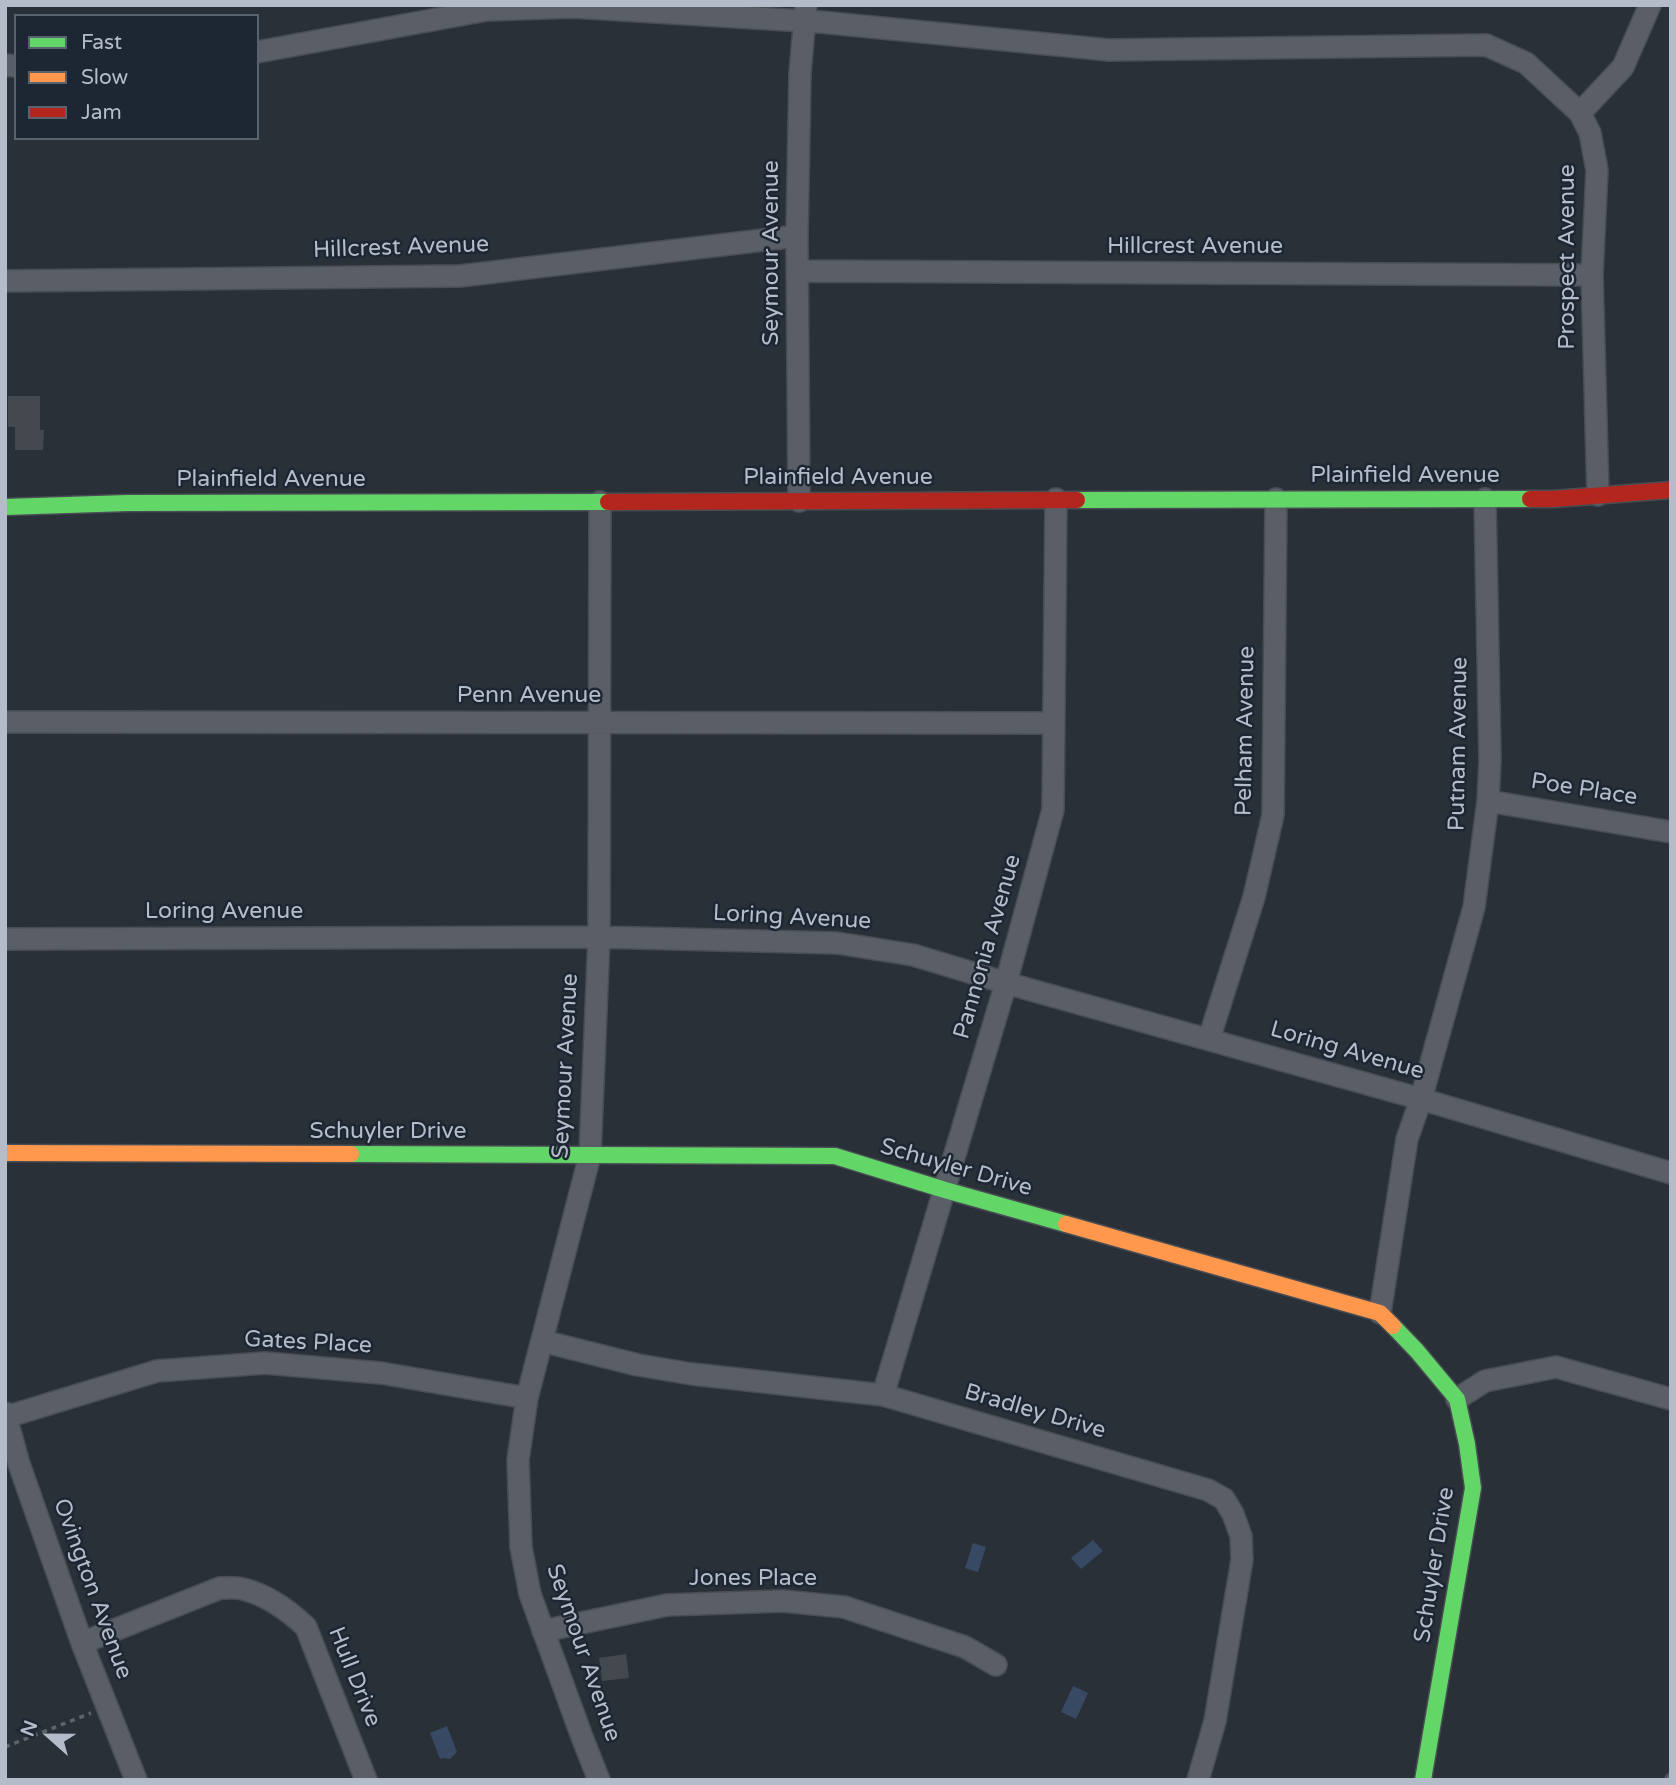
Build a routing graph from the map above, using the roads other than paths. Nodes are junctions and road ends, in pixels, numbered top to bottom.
1 (1650, 5) edge
2 (547, 6) edge
3 (650, 8) edge
4 (806, 13) edge
5 (259, 52) edge
6 (1580, 113) junction
7 (797, 236) junction
8 (797, 271) junction
9 (1592, 275) junction
10 (5, 281) edge
11 (1671, 489) edge
12 (1598, 495) junction
13 (1056, 499) junction
14 (1276, 499) junction
15 (1485, 499) junction
16 (799, 501) junction
17 (600, 502) junction
18 (5, 507) edge
19 (5, 722) edge
20 (600, 723) junction
21 (1052, 723) junction
22 (1488, 801) junction
23 (1671, 832) edge
24 (599, 937) junction
25 (5, 939) edge
26 (1006, 983) junction
27 (1209, 1039) junction
28 (1421, 1099) junction
29 (5, 1153) edge
30 (590, 1155) junction
31 (1671, 1173) edge
32 (945, 1189) junction
33 (1380, 1313) junction
34 (542, 1341) junction
35 (883, 1395) junction
36 (527, 1398) junction
37 (1457, 1399) junction
38 (1671, 1399) edge
39 (6, 1415) edge
40 (543, 1631) junction
41 (82, 1643) junction
42 (996, 1665) dead end
43 (1427, 1779) edge
44 (136, 1780) edge
45 (366, 1780) edge
46 (599, 1780) edge
47 (1198, 1780) edge

1 - 6 street
2 - 3 street, Prospect Avenue
2 - 5 street, Prospect Avenue
3 - 4 street, Prospect Avenue
4 - 6 street, Prospect Avenue
4 - 7 street, Seymour Avenue
6 - 9 street, Prospect Avenue
7 - 8 street, Seymour Avenue
7 - 10 street, Hillcrest Avenue
8 - 9 street, Hillcrest Avenue
8 - 16 street, Seymour Avenue
9 - 12 street, Prospect Avenue
11 - 12 street, Plainfield Avenue
12 - 15 street, Plainfield Avenue
13 - 14 street, Plainfield Avenue
13 - 16 street, Plainfield Avenue
13 - 21 street, Pannonia Avenue
14 - 15 street, Plainfield Avenue
14 - 27 street, Pelham Avenue
15 - 22 street, Putnam Avenue
16 - 17 street, Plainfield Avenue
17 - 18 street, Plainfield Avenue
17 - 20 street, Seymour Avenue
19 - 20 street, Penn Avenue
20 - 21 street, Penn Avenue
20 - 24 street, Seymour Avenue
21 - 26 street, Pannonia Avenue
22 - 23 street, Poe Place
22 - 28 street, Putnam Avenue
24 - 25 street, Loring Avenue
24 - 26 street, Loring Avenue
24 - 30 street, Seymour Avenue
26 - 27 street, Loring Avenue
26 - 32 street, Pannonia Avenue
27 - 28 street, Loring Avenue
28 - 31 street, Loring Avenue
28 - 33 street, Putnam Avenue
29 - 30 street, Schuyler Drive
30 - 32 street, Schuyler Drive
30 - 34 street, Seymour Avenue
32 - 33 street, Schuyler Drive
32 - 35 street, Pannonia Avenue
33 - 37 street, Schuyler Drive
34 - 35 street, Bradley Drive
34 - 36 street, Seymour Avenue
35 - 47 street, Bradley Drive
36 - 39 street, Gates Place
36 - 40 street, Seymour Avenue
37 - 38 street
37 - 43 street, Schuyler Drive
39 - 41 street, Ovington Avenue
40 - 42 street, Jones Place
40 - 46 street, Seymour Avenue
41 - 44 street, Ovington Avenue
41 - 45 street, Hull Drive

